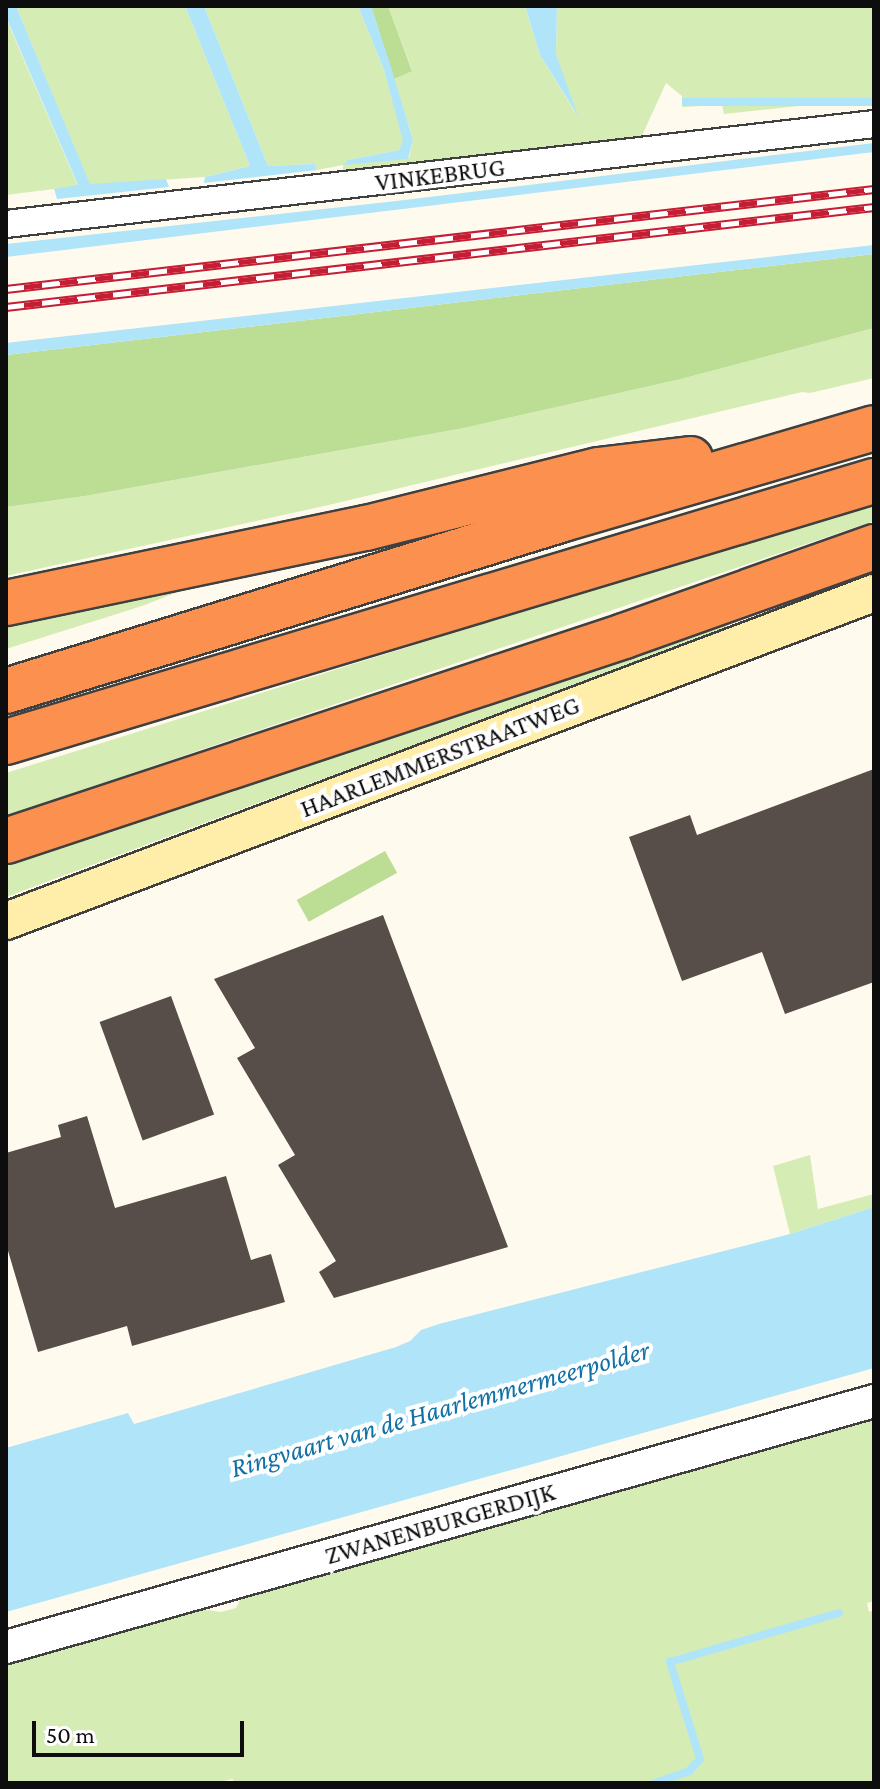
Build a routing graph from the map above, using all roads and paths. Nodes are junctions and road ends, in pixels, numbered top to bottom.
1 (874, 124) edge
2 (6, 224) edge
3 (874, 428) edge
4 (804, 446) junction
5 (874, 481) edge
6 (874, 547) edge
7 (874, 593) edge
8 (6, 603) edge
9 (6, 691) edge
10 (6, 742) edge
11 (6, 841) edge
12 (6, 921) edge
13 (874, 1401) edge
14 (6, 1647) edge

1 - 2 street, VINKEBRUG
3 - 4 highway
4 - 8 highway
4 - 9 highway
5 - 10 highway
6 - 11 highway
7 - 12 main road, HAARLEMMERSTRAATWEG
13 - 14 street, ZWANENBURGERDIJK

